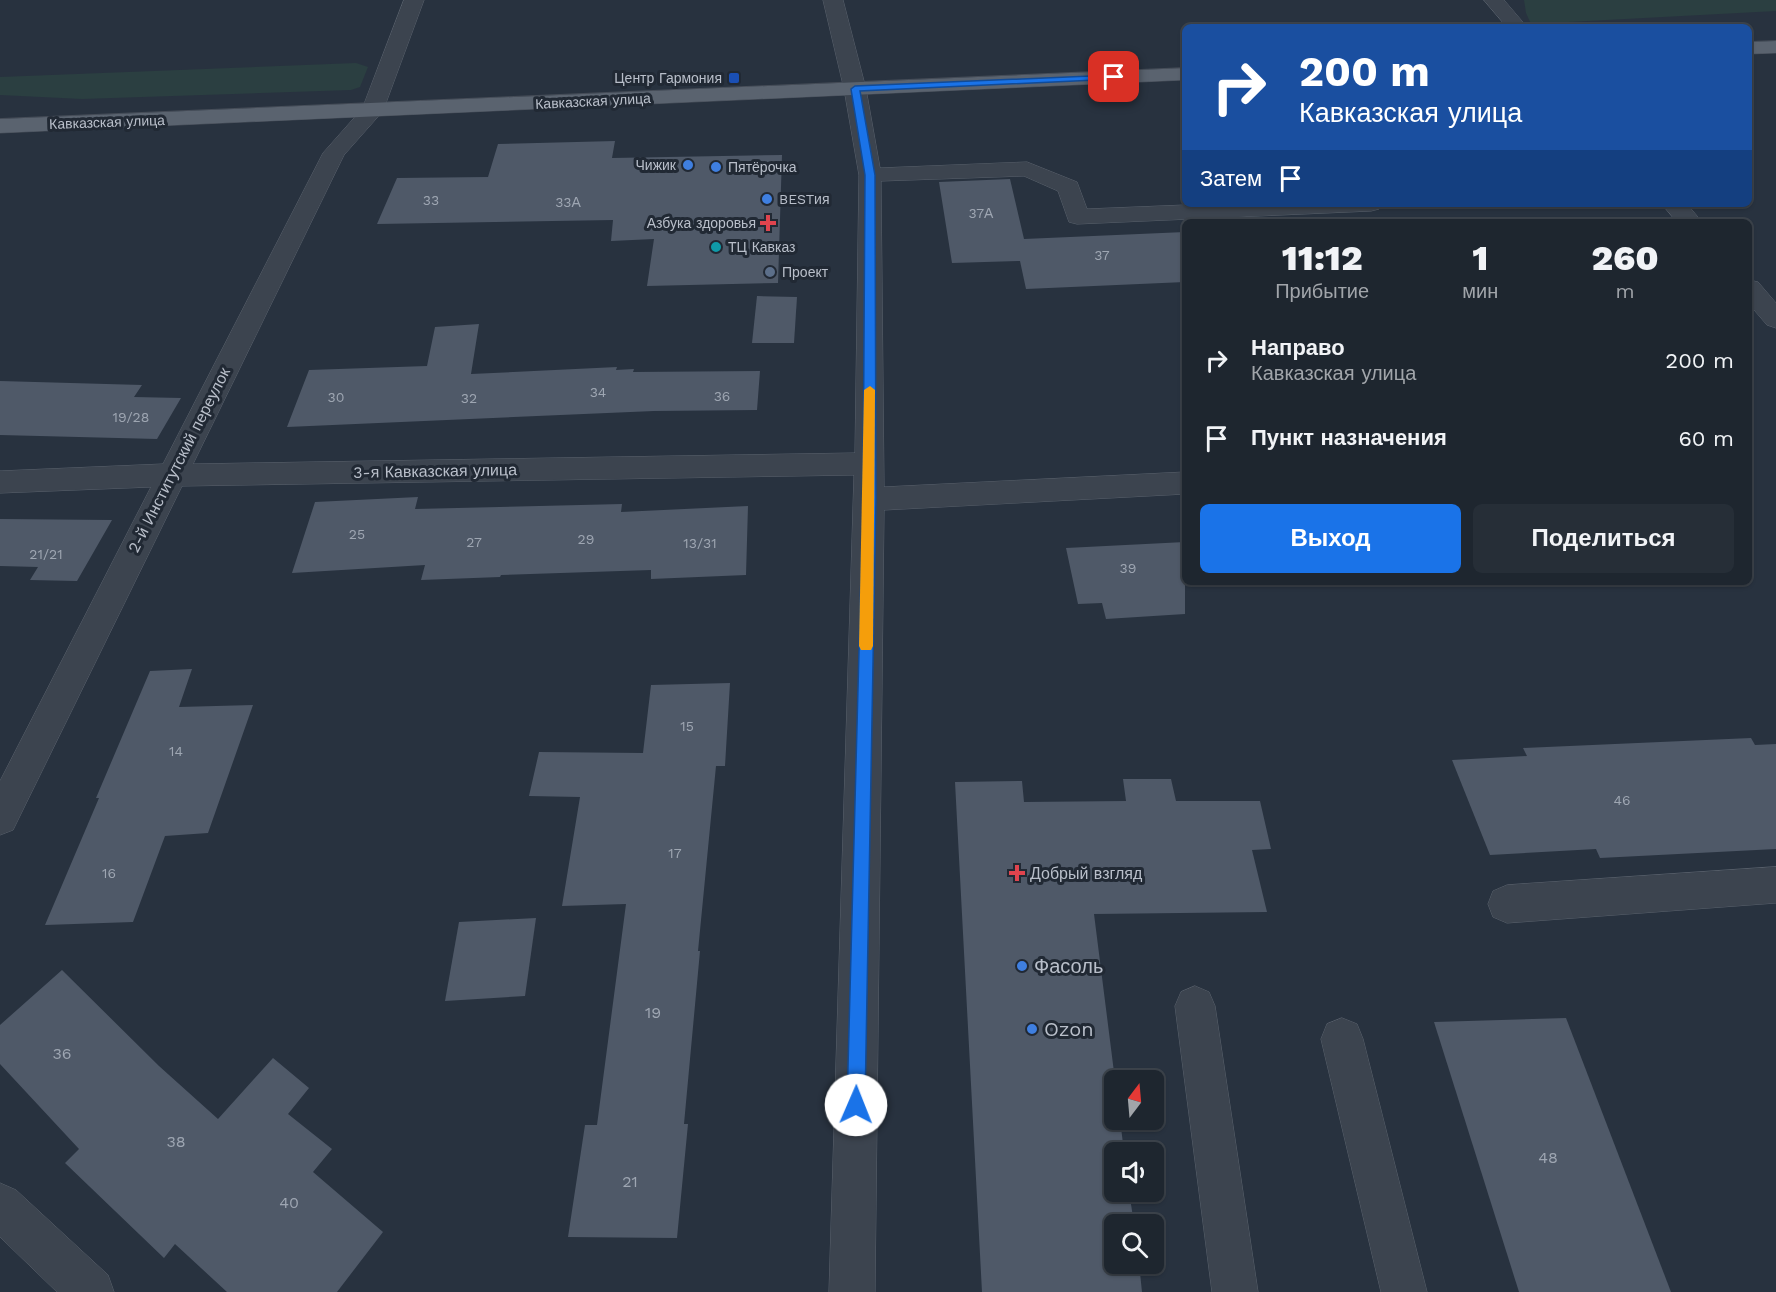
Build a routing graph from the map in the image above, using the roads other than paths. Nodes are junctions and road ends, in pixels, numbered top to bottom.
1 (414, 0) edge
2 (833, 0) edge
3 (1494, 0) edge
4 (1514, 24) edge
5 (1776, 47) edge
6 (1752, 48) edge
7 (1182, 74) edge
8 (855, 89) junction
9 (372, 111) junction
10 (0, 126) edge
11 (870, 175) junction
12 (1303, 207) edge
13 (1677, 207) edge
14 (1687, 219) edge
15 (1761, 294) edge
16 (1776, 319) edge
17 (870, 464) junction
18 (171, 475) junction
19 (0, 482) edge
20 (1182, 483) edge
21 (870, 499) junction
22 (0, 818) edge
23 (1776, 885) edge
24 (1507, 904) dead end
25 (1195, 1006) dead end
26 (1342, 1039) dead end
27 (0, 1206) edge
28 (91, 1292) edge
29 (852, 1292) edge
30 (1235, 1292) edge
31 (1404, 1292) edge

1 - 9 street
2 - 8 street
3 - 4 street
5 - 6 main road
7 - 8 main road, Кавказская улица
8 - 9 main road, Кавказская улица
8 - 11 street
9 - 10 main road, Кавказская улица
9 - 18 street, 2-й Институтский переулок
11 - 12 street
11 - 17 street
13 - 14 street
15 - 16 street
17 - 18 street, 3-я Кавказская улица
17 - 21 street
18 - 19 street, 3-я Кавказская улица
18 - 22 street, 2-й Институтский переулок
20 - 21 street
21 - 29 street
23 - 24 street
25 - 30 street
26 - 31 street
27 - 28 street

